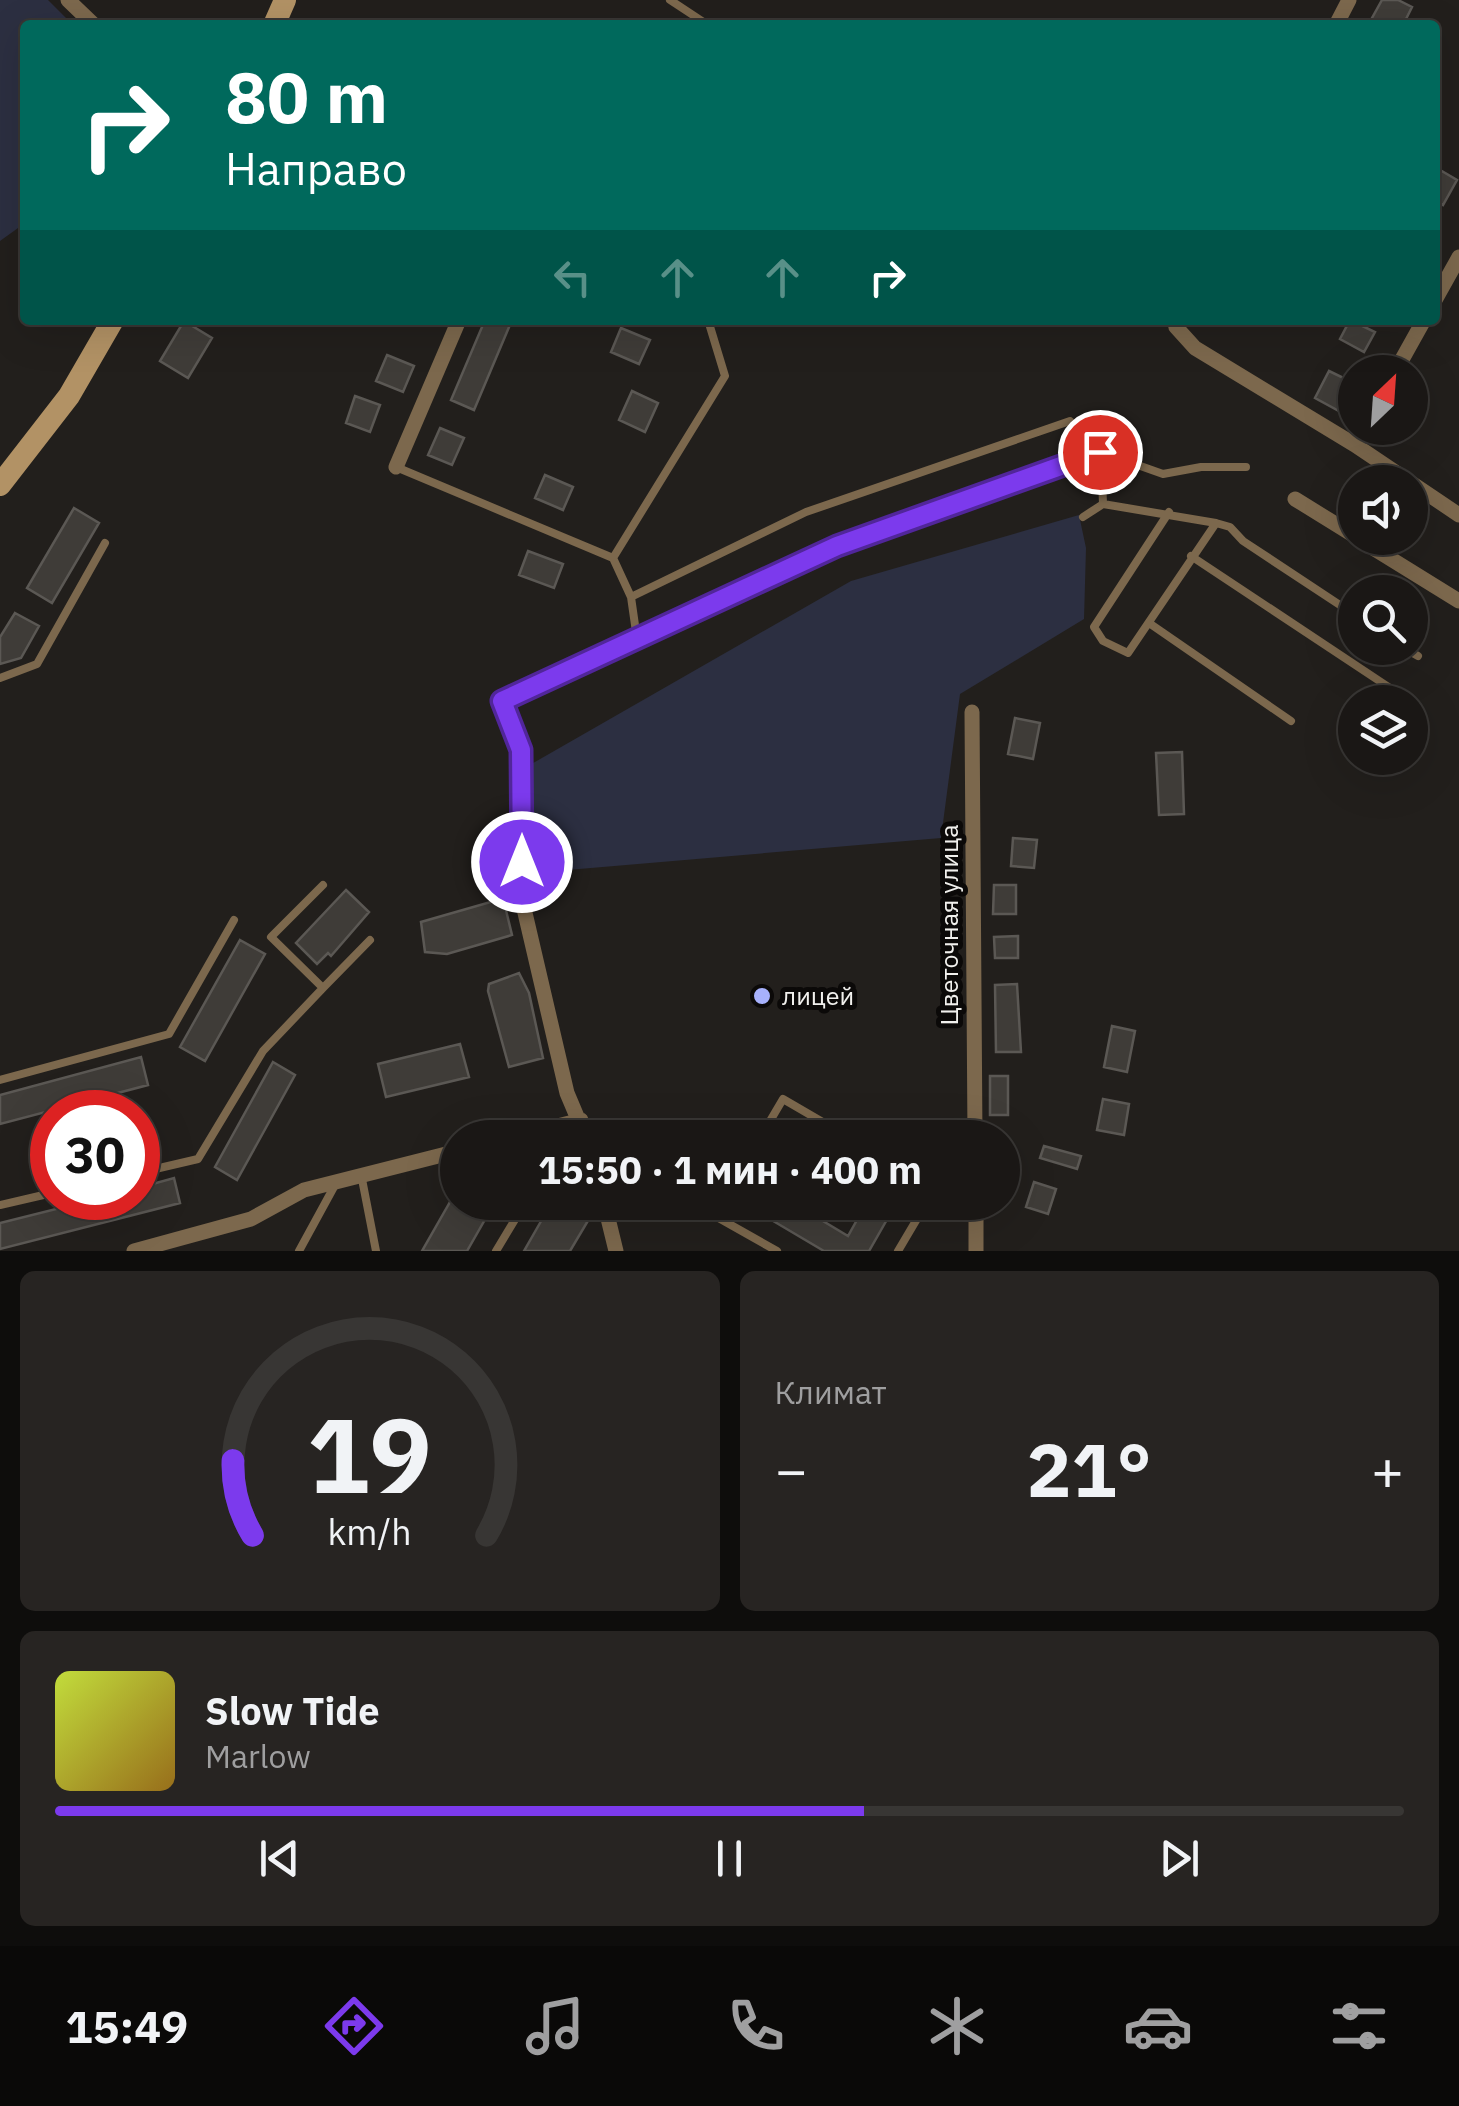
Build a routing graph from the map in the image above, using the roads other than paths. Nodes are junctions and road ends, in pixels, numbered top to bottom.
1 (68, 0) edge
2 (670, 0) edge
3 (89, 20) edge
4 (700, 20) edge
5 (1459, 257) edge
6 (1440, 291) edge
7 (110, 325) edge
8 (457, 325) edge
9 (710, 325) edge
10 (1177, 325) edge
11 (1421, 325) edge
12 (1404, 355) edge
13 (1338, 434) edge
14 (1356, 445) edge
15 (1100, 452) junction
16 (396, 467) joint
17 (1246, 468) dead end
18 (0, 485) edge
19 (1294, 499) dead end
20 (1103, 504) junction
21 (1169, 512) junction
22 (1459, 514) edge
23 (1083, 517) dead end
24 (1216, 523) junction
25 (1338, 526) edge
26 (105, 542) dead end
27 (1385, 555) edge
28 (1191, 556) junction
29 (613, 558) junction
30 (631, 596) junction
31 (1459, 601) edge
32 (1338, 604) edge
33 (1149, 622) junction
34 (637, 639) junction
35 (0, 678) edge
36 (1385, 685) edge
37 (972, 712) dead end
38 (1291, 721) dead end
39 (521, 750) joint
40 (323, 885) dead end
41 (234, 920) dead end
42 (370, 940) dead end
43 (323, 988) junction
44 (0, 1080) edge
45 (582, 1120) edge
46 (771, 1120) edge
47 (819, 1120) edge
48 (975, 1120) edge
49 (440, 1154) edge
50 (160, 1168) edge
51 (361, 1174) junction
52 (336, 1181) junction
53 (30, 1198) edge
54 (0, 1205) edge
55 (514, 1220) edge
56 (608, 1220) edge
57 (722, 1220) edge
58 (916, 1220) edge
59 (976, 1220) edge
60 (134, 1251) edge
61 (299, 1251) edge
62 (376, 1251) edge
63 (496, 1251) edge
64 (616, 1251) edge
65 (777, 1251) edge
66 (898, 1251) edge
67 (976, 1251) edge

1 - 3 street
2 - 4 lane
5 - 6 street
7 - 18 main road
8 - 16 street
9 - 29 lane
10 - 13 street
11 - 12 street
14 - 22 street
15 - 17 lane
15 - 20 lane
15 - 30 lane
15 - 34 lane
16 - 29 lane
19 - 25 street
20 - 21 lane
20 - 23 lane
21 - 24 lane
21 - 33 lane
24 - 28 lane
24 - 32 lane
26 - 35 lane
27 - 31 street
28 - 33 lane
28 - 36 lane
29 - 30 lane
30 - 34 lane
33 - 38 lane
34 - 39 lane
37 - 48 street, Цветочная улица
39 - 45 street
40 - 43 lane
41 - 44 lane
42 - 43 lane
43 - 50 lane
46 - 47 lane
49 - 51 street
51 - 52 street
51 - 62 lane
52 - 60 street
52 - 61 lane
53 - 54 lane
55 - 63 lane
56 - 64 street
57 - 65 lane
58 - 66 lane
59 - 67 street

